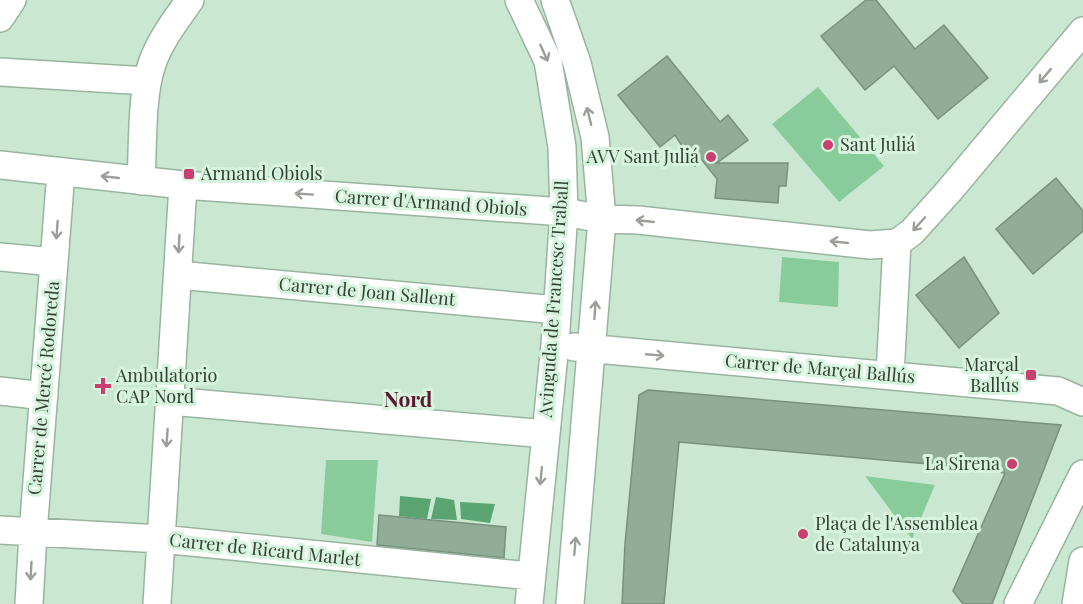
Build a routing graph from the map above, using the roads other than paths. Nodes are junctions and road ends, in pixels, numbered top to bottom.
1 (12, 0) edge
2 (190, 0) edge
3 (519, 0) edge
4 (558, 3) edge
5 (0, 18) edge
6 (1083, 31) edge
7 (0, 72) edge
8 (147, 81) junction
9 (0, 165) edge
10 (61, 172) junction
11 (141, 181) junction
12 (183, 185) junction
13 (564, 212) junction
14 (602, 219) junction
15 (897, 243) junction
16 (0, 257) edge
17 (54, 262) junction
18 (177, 275) junction
19 (557, 310) junction
20 (555, 344) junction
21 (593, 349) junction
22 (890, 375) junction
23 (0, 391) edge
24 (44, 396) junction
25 (170, 401) junction
26 (1083, 402) edge
27 (546, 434) junction
28 (1083, 474) edge
29 (0, 530) edge
30 (33, 532) junction
31 (160, 539) junction
32 (1083, 561) edge
33 (530, 576) junction
34 (29, 604) edge
35 (156, 604) edge
36 (528, 604) edge
37 (570, 604) edge
38 (1018, 604) edge
39 (1076, 604) edge

1 - 5 street
2 - 8 street
3 -> 13 street, Avinguda de Francesc Traball
14 -> 4 street, Avinguda de Francesc Traball
6 -> 15 street
7 - 8 street
8 - 11 street
9 - 10 street, Carrer d'Armand Obiols
11 -> 10 street, Carrer d'Armand Obiols
10 -> 17 street, Carrer de Mercé Rodoreda
11 - 12 street, Carrer d'Armand Obiols
13 -> 12 street, Carrer d'Armand Obiols
12 -> 18 street
13 - 14 street, Carrer d'Armand Obiols
13 - 19 street, Avinguda de Francesc Traball
15 -> 14 street, Carrer d'Armand Obiols
21 -> 14 street, Avinguda de Francesc Traball
15 - 22 street
16 - 17 street
17 - 24 street, Carrer de Mercé Rodoreda
18 - 19 street, Carrer de Joan Sallent
18 - 25 street
19 - 20 street, Avinguda de Francesc Traball
20 - 21 street, Carrer de Marçal Ballús
20 - 27 street, Avinguda de Francesc Traball
21 -> 22 street, Carrer de Marçal Ballús
37 -> 21 street, Avinguda de Francesc Traball
22 - 26 street, Carrer de Marçal Ballús
23 - 24 street
24 - 30 street, Carrer de Mercé Rodoreda
25 - 27 street
25 -> 31 street
27 -> 33 street, Avinguda de Francesc Traball
28 - 38 street
29 - 30 street, Carrer de Ricard Marlet
30 - 31 street, Carrer de Ricard Marlet
30 -> 34 street, Carrer de Mercé Rodoreda
31 - 33 street, Carrer de Ricard Marlet
31 - 35 street
32 - 39 street
33 - 36 street, Avinguda de Francesc Traball

